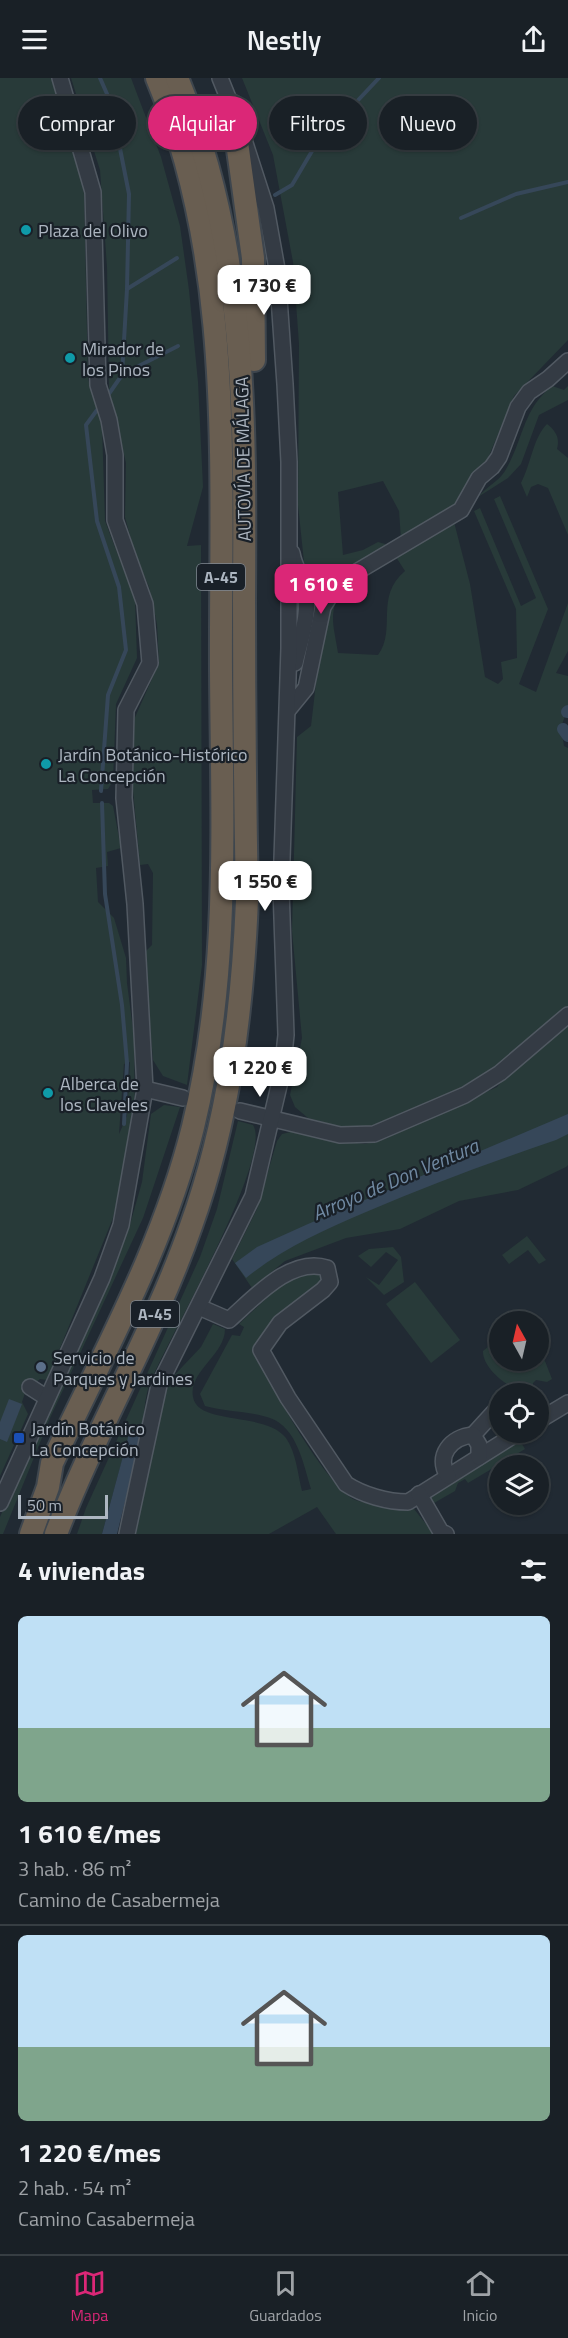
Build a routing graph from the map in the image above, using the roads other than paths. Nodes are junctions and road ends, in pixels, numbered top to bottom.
1 (60, 78) edge
2 (220, 78) edge
3 (162, 81) edge
4 (228, 96) edge
5 (239, 150) edge
6 (247, 150) edge
7 (568, 361) edge
8 (245, 442) junction
9 (288, 710) junction
10 (568, 1015) edge
11 (145, 1089) junction
12 (183, 1098) dead end
13 (240, 1111) dead end
14 (272, 1118) junction
15 (199, 1307) junction
16 (30, 1387) dead end
17 (47, 1398) junction
18 (568, 1402) edge
19 (549, 1414) edge
20 (489, 1417) edge
21 (473, 1435) junction
22 (502, 1443) edge
23 (480, 1457) junction
24 (52, 1463) junction
25 (448, 1476) junction
26 (419, 1494) junction
27 (1, 1498) edge
28 (16, 1534) edge
29 (31, 1534) edge
30 (56, 1534) edge
31 (127, 1534) edge
32 (446, 1534) edge

1 - 11 street
2 - 4 street
3 - 8 highway, AUTOVÍA DE MÁLAGA / A-45
3 - 24 highway, AUTOVÍA DE MÁLAGA / A-45
5 - 8 highway
6 - 9 street
7 - 9 street
8 - 30 highway, AUTOVÍA DE MÁLAGA / A-45
9 - 14 street
10 - 14 street
11 - 12 street
11 - 17 street
13 - 14 street
14 - 15 street
15 - 26 street
15 - 31 street
16 - 17 street
17 - 27 street
18 - 19 street
20 - 21 street
21 - 23 street
21 - 25 street
22 - 23 street
23 - 25 street
24 - 28 highway
24 - 29 highway, AUTOVÍA DE MÁLAGA / A-45
25 - 26 street
26 - 32 street

